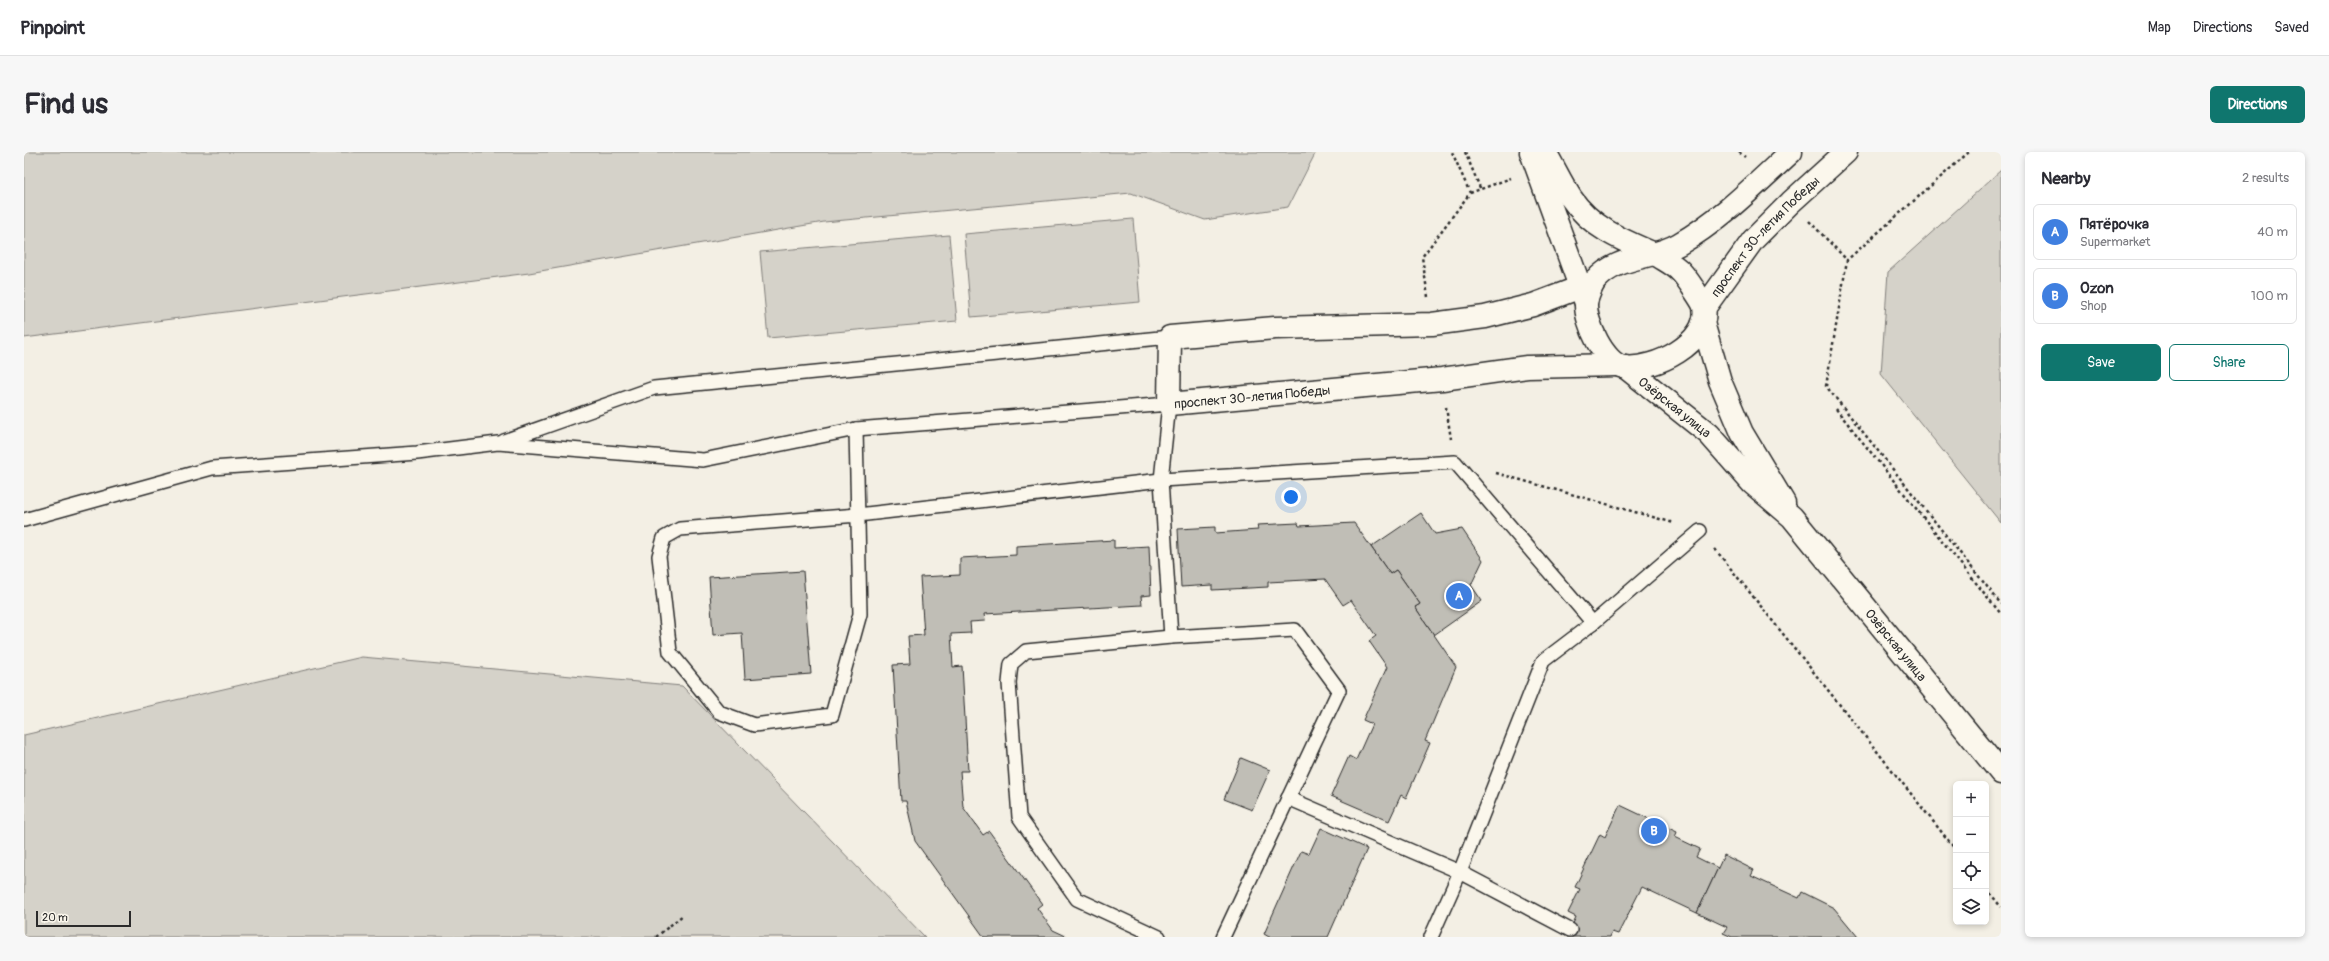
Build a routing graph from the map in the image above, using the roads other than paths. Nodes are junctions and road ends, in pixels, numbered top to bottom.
1 (1531, 152) edge
2 (1545, 152) edge
3 (1791, 152) edge
4 (1846, 152) edge
5 (1657, 254) junction
6 (1587, 291) junction
7 (1704, 315) junction
8 (1170, 337) junction
9 (1621, 366) junction
10 (1169, 404) junction
11 (856, 429) junction
12 (498, 443) junction
13 (1161, 480) junction
14 (858, 515) junction
15 (1792, 517) junction
16 (24, 520) edge
17 (1700, 530) road end
18 (1594, 623) junction
19 (1171, 637) junction
20 (2001, 773) edge
21 (1288, 798) junction
22 (1460, 872) junction
23 (1570, 930) dead end
24 (1159, 937) edge
25 (1223, 937) edge
26 (1431, 937) edge

1 - 6 main road
2 - 5 main road
3 - 5 main road
4 - 7 main road, проспект 30-летия Победы
5 - 6 main road
5 - 7 main road
6 - 8 main road
6 - 9 main road
7 - 9 main road
7 - 15 main road, Озёрская улица
8 - 10 main road, проспект 30-летия Победы
8 - 12 lane
9 - 10 main road, проспект 30-летия Победы
9 - 15 main road, Озёрская улица
10 - 11 lane
10 - 13 lane
11 - 12 lane
11 - 14 lane
12 - 16 lane
13 - 14 lane
13 - 18 lane
13 - 19 lane
14 - 14 lane
15 - 20 main road, Озёрская улица
17 - 18 lane
18 - 22 lane
19 - 21 lane
19 - 24 lane
21 - 22 lane
21 - 25 lane
22 - 23 lane
22 - 26 lane

